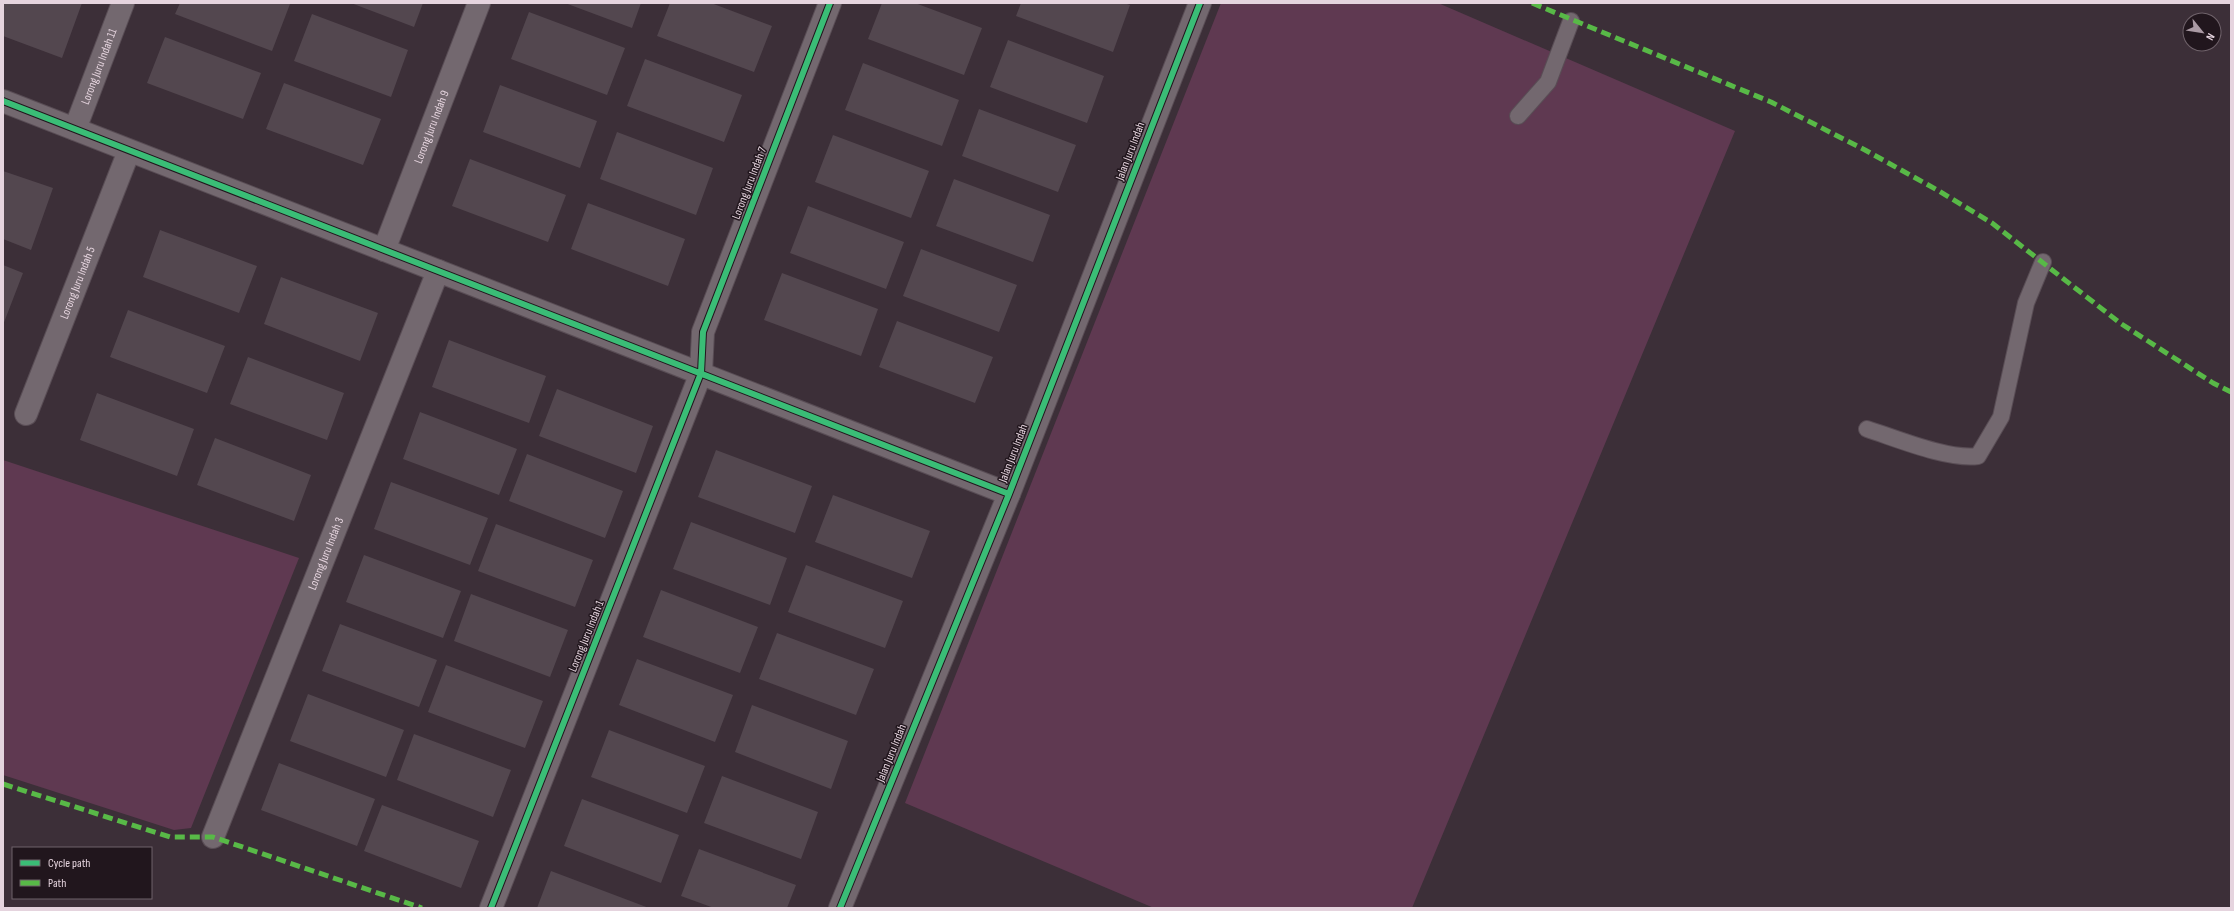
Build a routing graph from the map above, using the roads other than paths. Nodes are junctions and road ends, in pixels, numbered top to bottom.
1 (123, 3) edge
2 (479, 3) edge
3 (830, 3) edge
4 (1200, 3) edge
5 (1571, 21) dead end
6 (3, 101) edge
7 (1518, 116) dead end
8 (74, 129) junction
9 (130, 151) junction
10 (384, 250) junction
11 (2043, 262) dead end
12 (438, 271) junction
13 (702, 373) junction
14 (26, 414) dead end
15 (1867, 429) dead end
16 (1009, 494) junction
17 (213, 837) dead end
18 (491, 908) edge
19 (840, 908) edge

1 - 8 street, Lorong Juru Indah 11
2 - 10 street, Lorong Juru Indah 9
3 - 13 street, Lorong Juru Indah 7
4 - 16 street, Jalan Juru Indah
5 - 7 lane
6 - 8 street
8 - 9 street
9 - 10 street
9 - 14 street, Lorong Juru Indah 5
10 - 12 street
11 - 15 lane
12 - 13 street
12 - 17 street, Lorong Juru Indah 3
13 - 16 street
13 - 18 street, Lorong Juru Indah 1
16 - 19 street, Jalan Juru Indah

